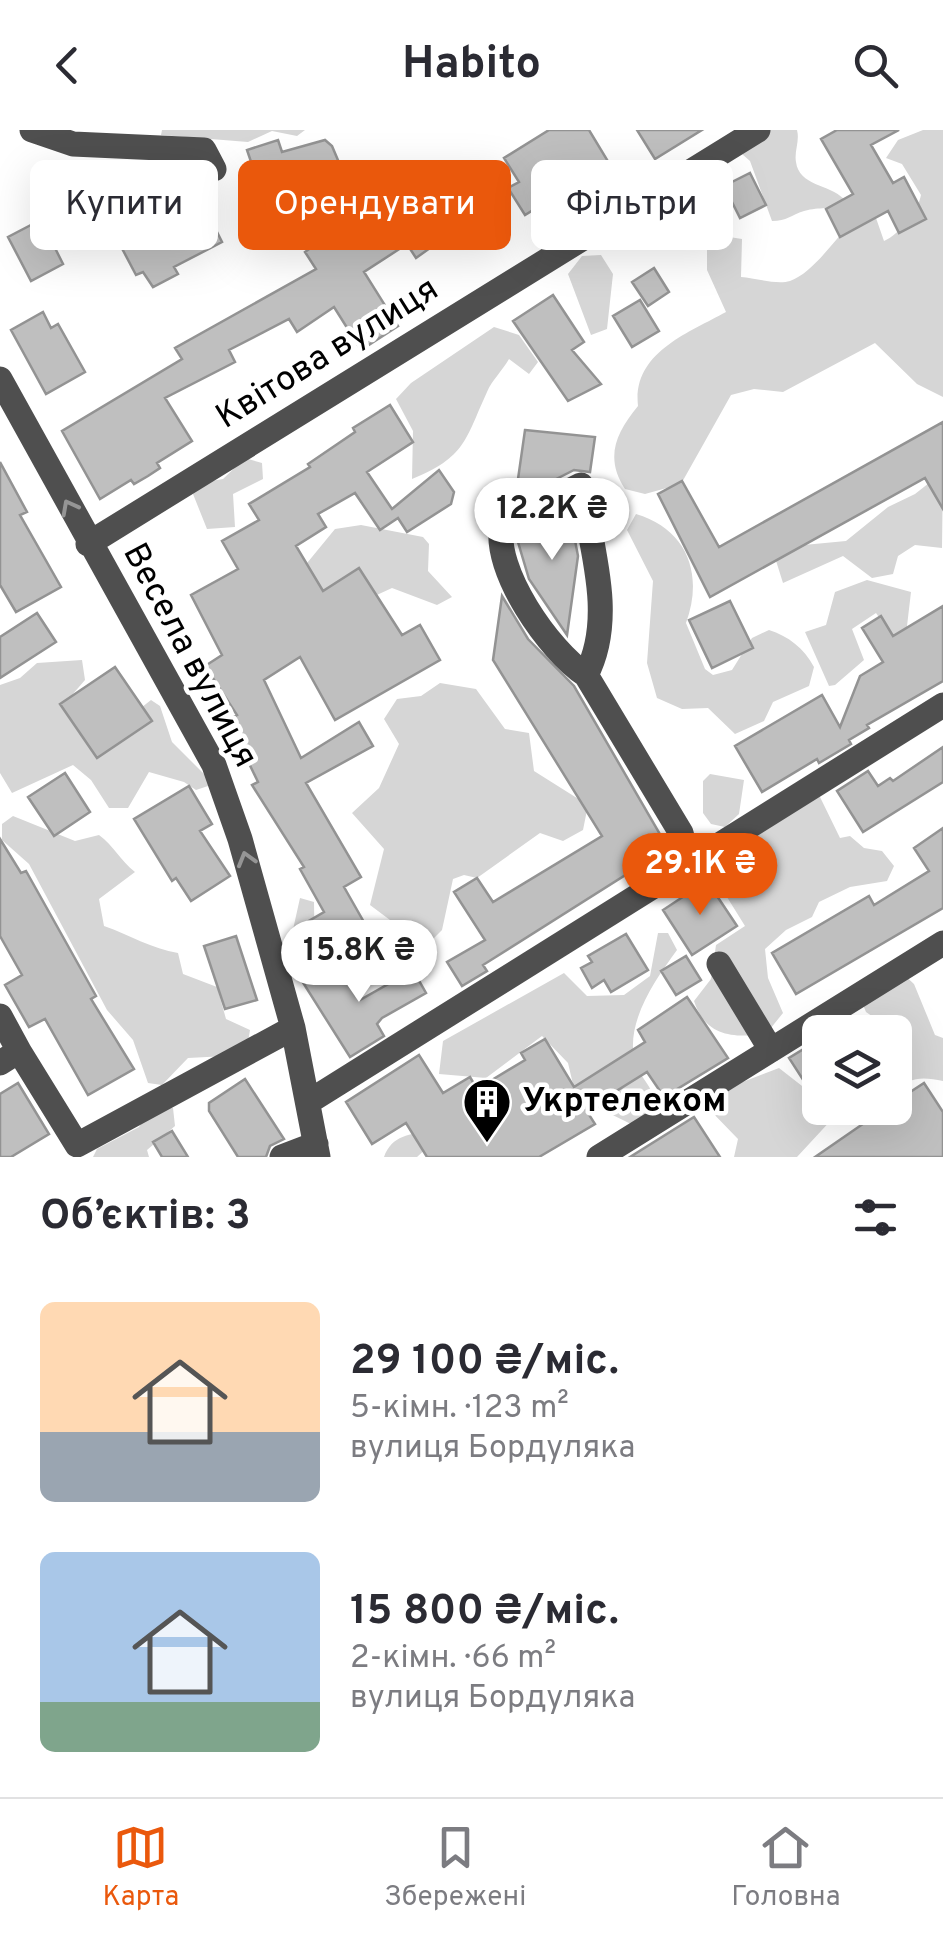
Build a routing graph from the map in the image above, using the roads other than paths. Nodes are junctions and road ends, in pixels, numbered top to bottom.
1 (32, 130) edge
2 (758, 130) edge
3 (209, 160) edge
4 (0, 379) edge
5 (88, 544) junction
6 (586, 676) junction
7 (943, 705) edge
8 (689, 863) junction
9 (943, 944) edge
10 (719, 964) dead end
11 (0, 1016) edge
12 (293, 1028) junction
13 (771, 1050) junction
14 (10, 1057) edge
15 (310, 1101) junction
16 (317, 1150) edge
17 (282, 1157) edge
18 (599, 1157) edge

1 - 3 street
2 - 5 street, Квітова вулиця
5 -> 4 street, Весела вулиця
12 -> 5 street, Весела вулиця
6 - 6 street
6 - 8 street
7 - 8 street
8 - 15 street
9 - 13 street
10 - 13 street
11 - 14 street
12 - 14 street
12 - 15 street, Весела вулиця
13 - 18 street
15 - 16 street, Весела вулиця
16 - 17 street

